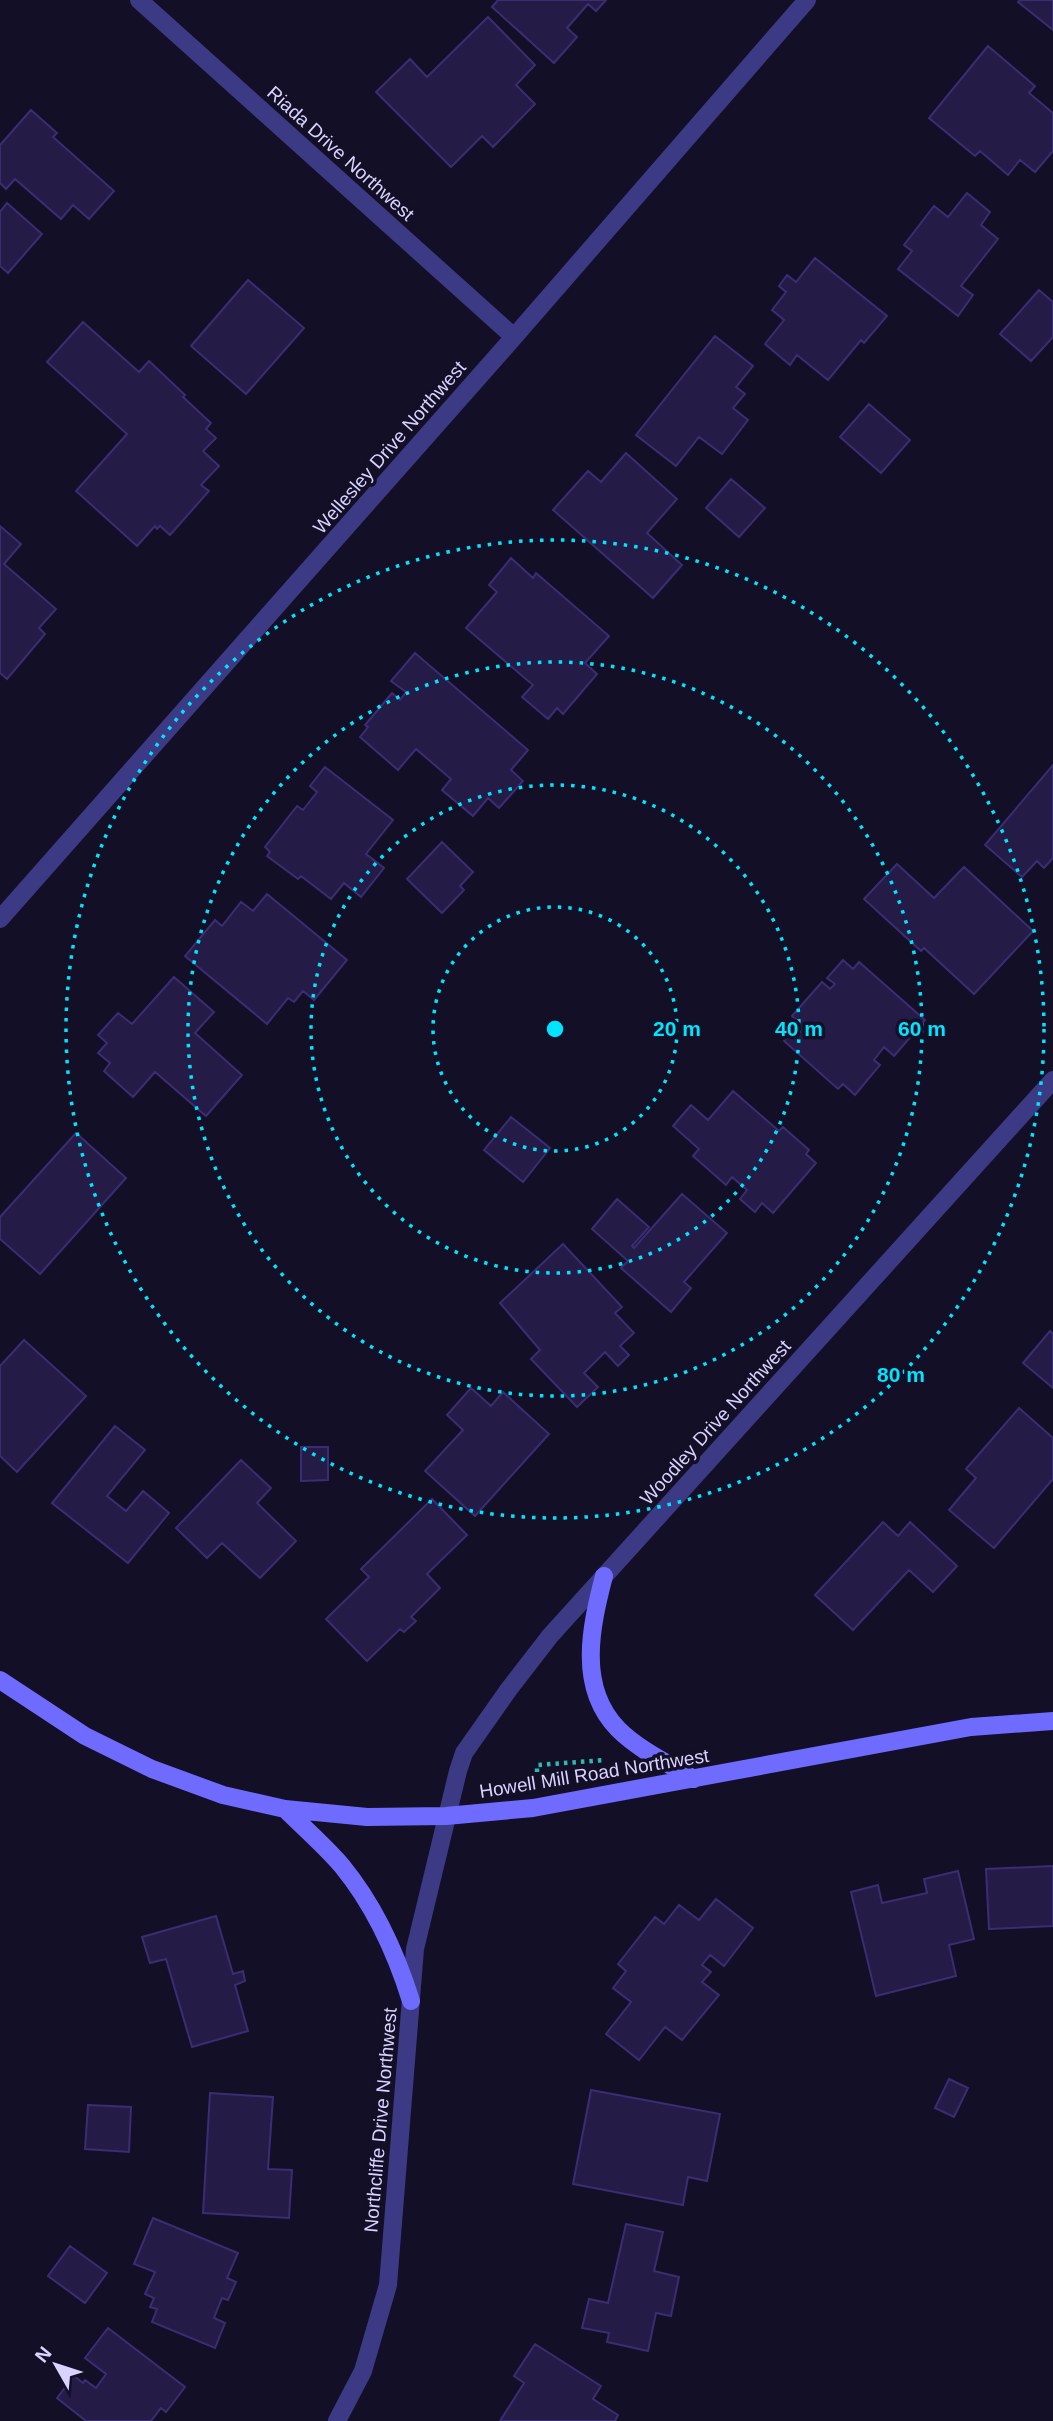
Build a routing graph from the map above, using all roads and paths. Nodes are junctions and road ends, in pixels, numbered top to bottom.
1 (139, 0) edge
2 (807, 0) edge
3 (514, 337) junction
4 (0, 919) edge
5 (1053, 1080) edge
6 (604, 1576) junction
7 (0, 1680) edge
8 (1053, 1721) edge
9 (610, 1760) dead end
10 (537, 1772) dead end
11 (694, 1779) junction
12 (285, 1809) junction
13 (446, 1816) junction
14 (411, 2001) junction
15 (337, 2421) edge

1 - 3 street, Riada Drive Northwest
2 - 3 street, Wellesley Drive Northwest
3 - 4 street, Wellesley Drive Northwest
5 - 6 street, Woodley Drive Northwest
6 - 11 main road
6 - 13 street, Woodley Drive Northwest
7 - 12 main road, Howell Mill Road Northwest
8 - 11 main road, Howell Mill Road Northwest
9 - 10 path
11 - 13 main road, Howell Mill Road Northwest
12 - 13 main road, Howell Mill Road Northwest
12 - 14 main road
13 - 14 street, Northcliffe Drive Northwest
14 - 15 street, Northcliffe Drive Northwest

